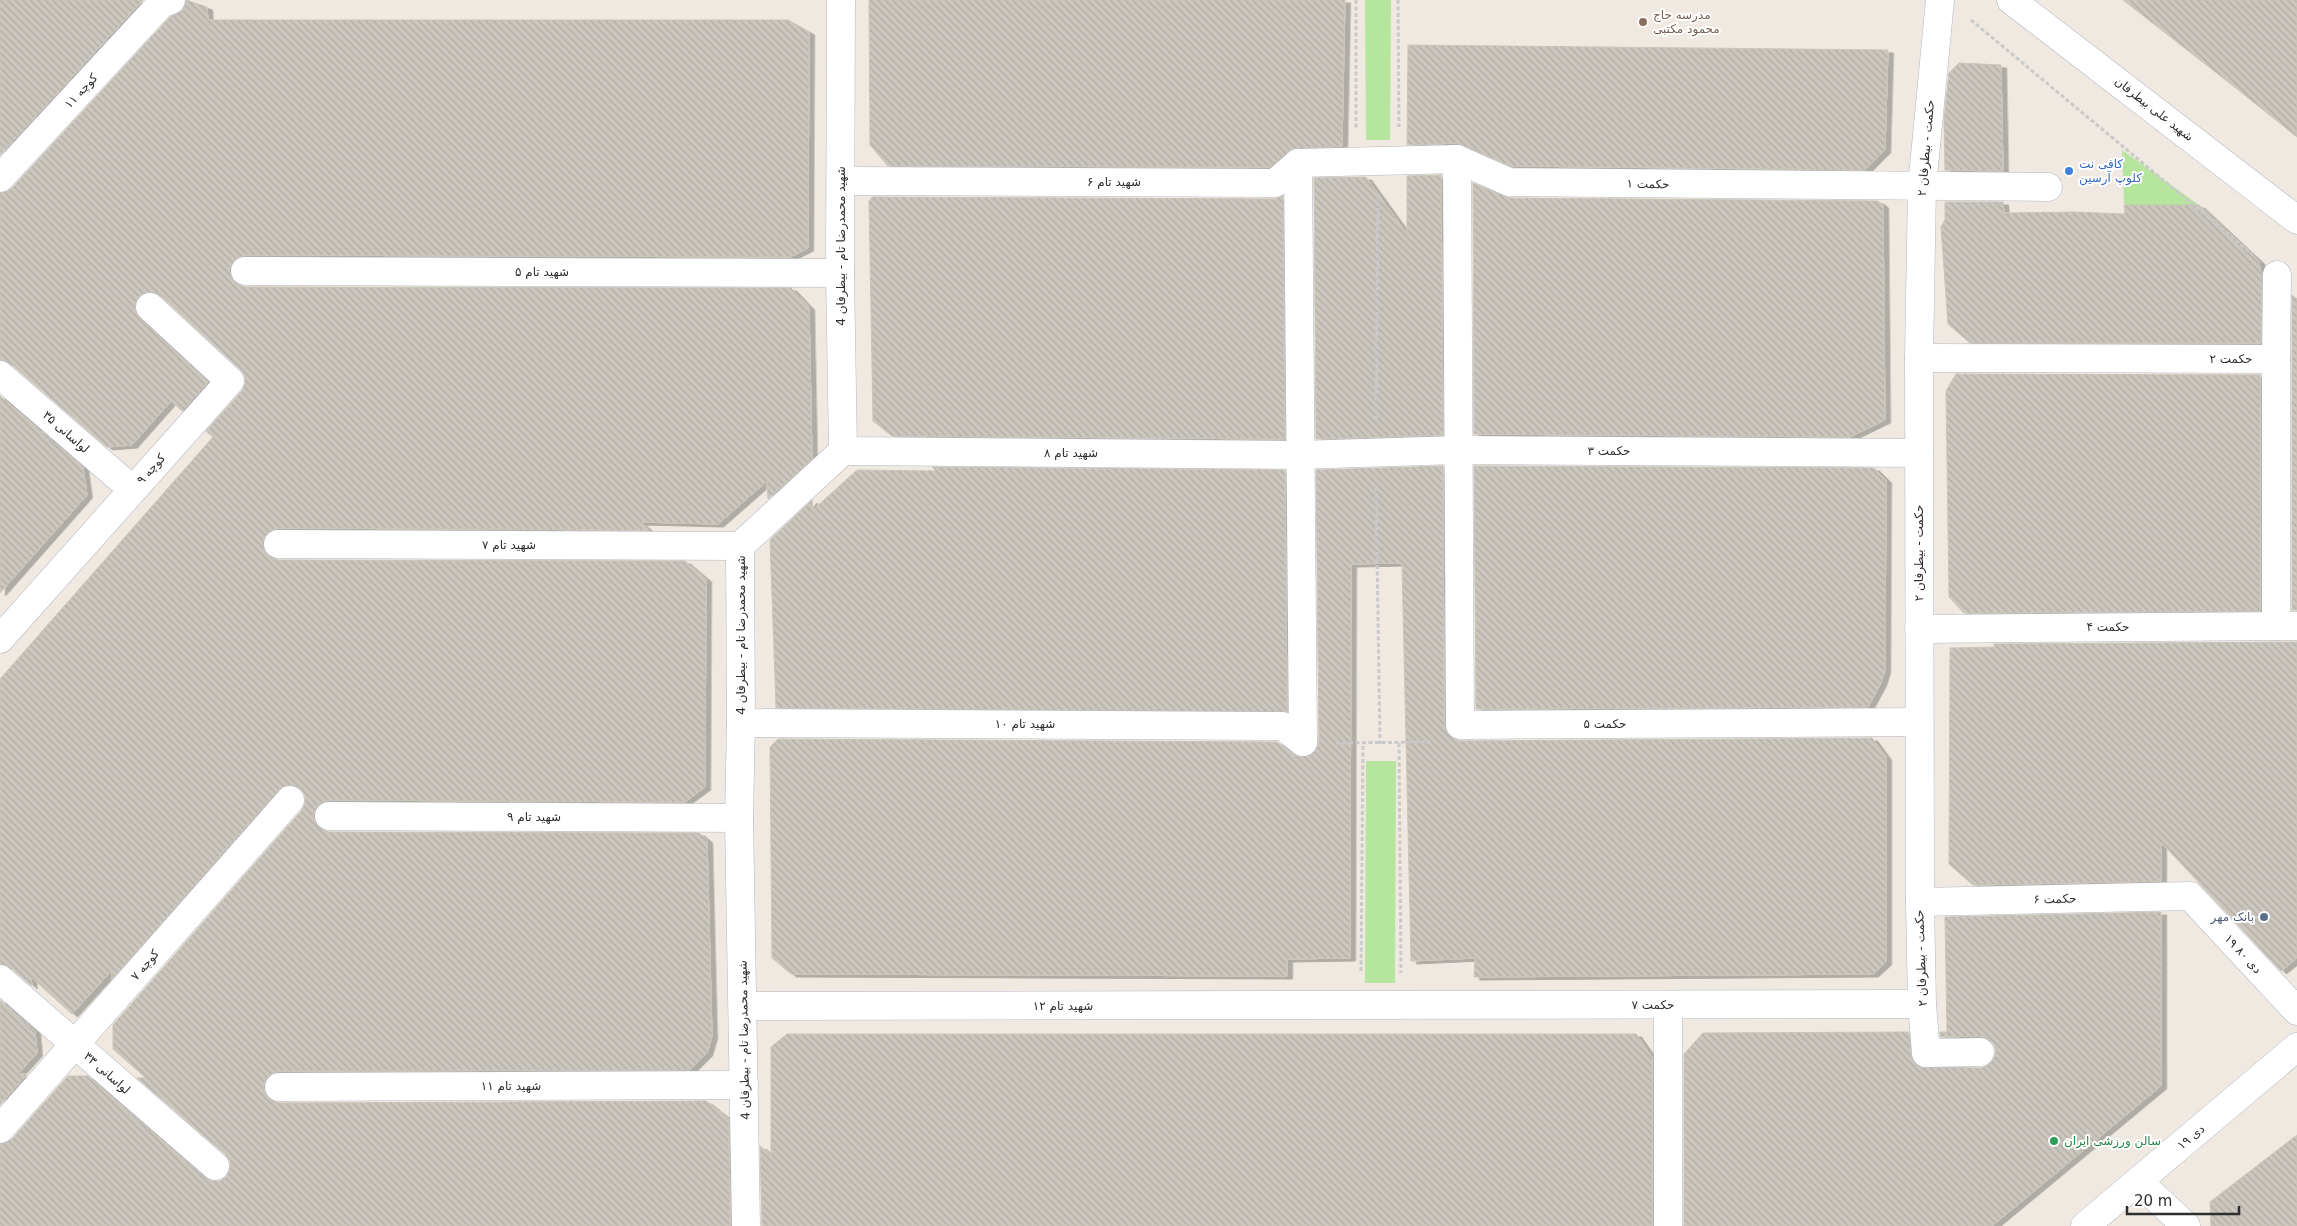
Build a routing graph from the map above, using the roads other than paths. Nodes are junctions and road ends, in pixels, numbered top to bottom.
1 (841, 0) edge
2 (1940, 0) edge
3 (2011, 0) edge
4 (165, 1) edge
5 (1457, 160) junction
6 (1298, 163) junction
7 (0, 178) edge
8 (842, 182) junction
9 (1922, 187) junction
10 (2048, 187) dead end
11 (2297, 220) edge
12 (245, 271) dead end
13 (840, 273) junction
14 (2277, 275) road end
15 (150, 308) dead end
16 (1919, 358) junction
17 (2276, 359) junction
18 (0, 375) edge
19 (1458, 450) junction
20 (843, 451) junction
21 (1919, 453) junction
22 (1299, 454) junction
23 (2287, 475) edge
24 (132, 489) junction
25 (278, 544) dead end
26 (740, 546) junction
27 (2287, 626) edge
28 (1919, 629) junction
29 (0, 639) edge
30 (1918, 722) junction
31 (741, 723) junction
32 (290, 800) dead end
33 (329, 816) dead end
34 (739, 818) junction
35 (2190, 896) joint
36 (1920, 902) junction
37 (0, 979) edge
38 (1668, 1004) junction
39 (1922, 1004) junction
40 (744, 1006) junction
41 (1381, 1006) joint
42 (2297, 1011) edge
43 (75, 1045) junction
44 (2297, 1048) edge
45 (1980, 1052) dead end
46 (744, 1085) junction
47 (279, 1087) dead end
48 (0, 1129) edge
49 (215, 1166) dead end
50 (2139, 1182) junction
51 (746, 1226) edge
52 (1668, 1226) edge
53 (2085, 1226) edge
54 (2186, 1226) edge

1 - 8 street, شهید محمدرضا تام - بیطرفان 4
2 - 9 street, حکمت - بیطرفان ۲
3 - 11 street, شهید علی بیطرفان
4 - 7 street, کوچه ۱۱
5 - 6 street, حکمت ۱
5 - 9 street, حکمت ۱
5 - 19 street
6 - 8 street, شهید تام ۶
6 - 22 street
8 - 13 street, شهید محمدرضا تام - بیطرفان 4
9 - 10 street, حکمت ۱
9 - 16 street, حکمت - بیطرفان ۲
12 - 13 street, شهید تام ۵
13 - 20 street, شهید محمدرضا تام - بیطرفان 4
14 - 17 street
15 - 24 street, کوچه ۹
16 - 17 street, حکمت ۲
16 - 21 street, حکمت - بیطرفان ۲
17 - 23 street
18 - 24 street, لواسانی ۳۵
19 - 21 street, حکمت ۳
19 - 22 street, حکمت ۳
19 - 30 street, حکمت ۵
20 - 22 street, شهید تام ۸
20 - 26 street, شهید محمدرضا تام - بیطرفان 4
21 - 28 street, حکمت - بیطرفان ۲
22 - 31 street, شهید تام ۱۰
23 - 27 street
24 - 29 street, کوچه ۹
25 - 26 street, شهید تام ۷
26 - 31 street, شهید محمدرضا تام - بیطرفان 4
27 - 28 street, حکمت ۴
28 - 30 street, حکمت - بیطرفان ۲
30 - 36 street, حکمت - بیطرفان ۲
31 - 34 street, شهید محمدرضا تام - بیطرفان 4
32 - 43 street, کوچه ۷
33 - 34 street, شهید تام ۹
34 - 40 street, شهید محمدرضا تام - بیطرفان 4
35 - 36 street, حکمت ۶
35 - 42 street, ۱۹ دی ۸۰
36 - 39 street, حکمت - بیطرفان ۲
37 - 43 street, لواسانی ۳۳
38 - 39 street, حکمت ۷
38 - 41 street, حکمت ۷
38 - 52 street
39 - 45 street, حکمت - بیطرفان ۲
40 - 41 street, شهید تام ۱۲
40 - 46 street, شهید محمدرضا تام - بیطرفان 4
43 - 48 street, کوچه ۷
43 - 49 street, لواسانی ۳۳
44 - 50 street, ۱۹ دی
46 - 47 street, شهید تام ۱۱
46 - 51 street, شهید محمدرضا تام - بیطرفان 4
50 - 53 street, ۱۹ دی
50 - 54 street

